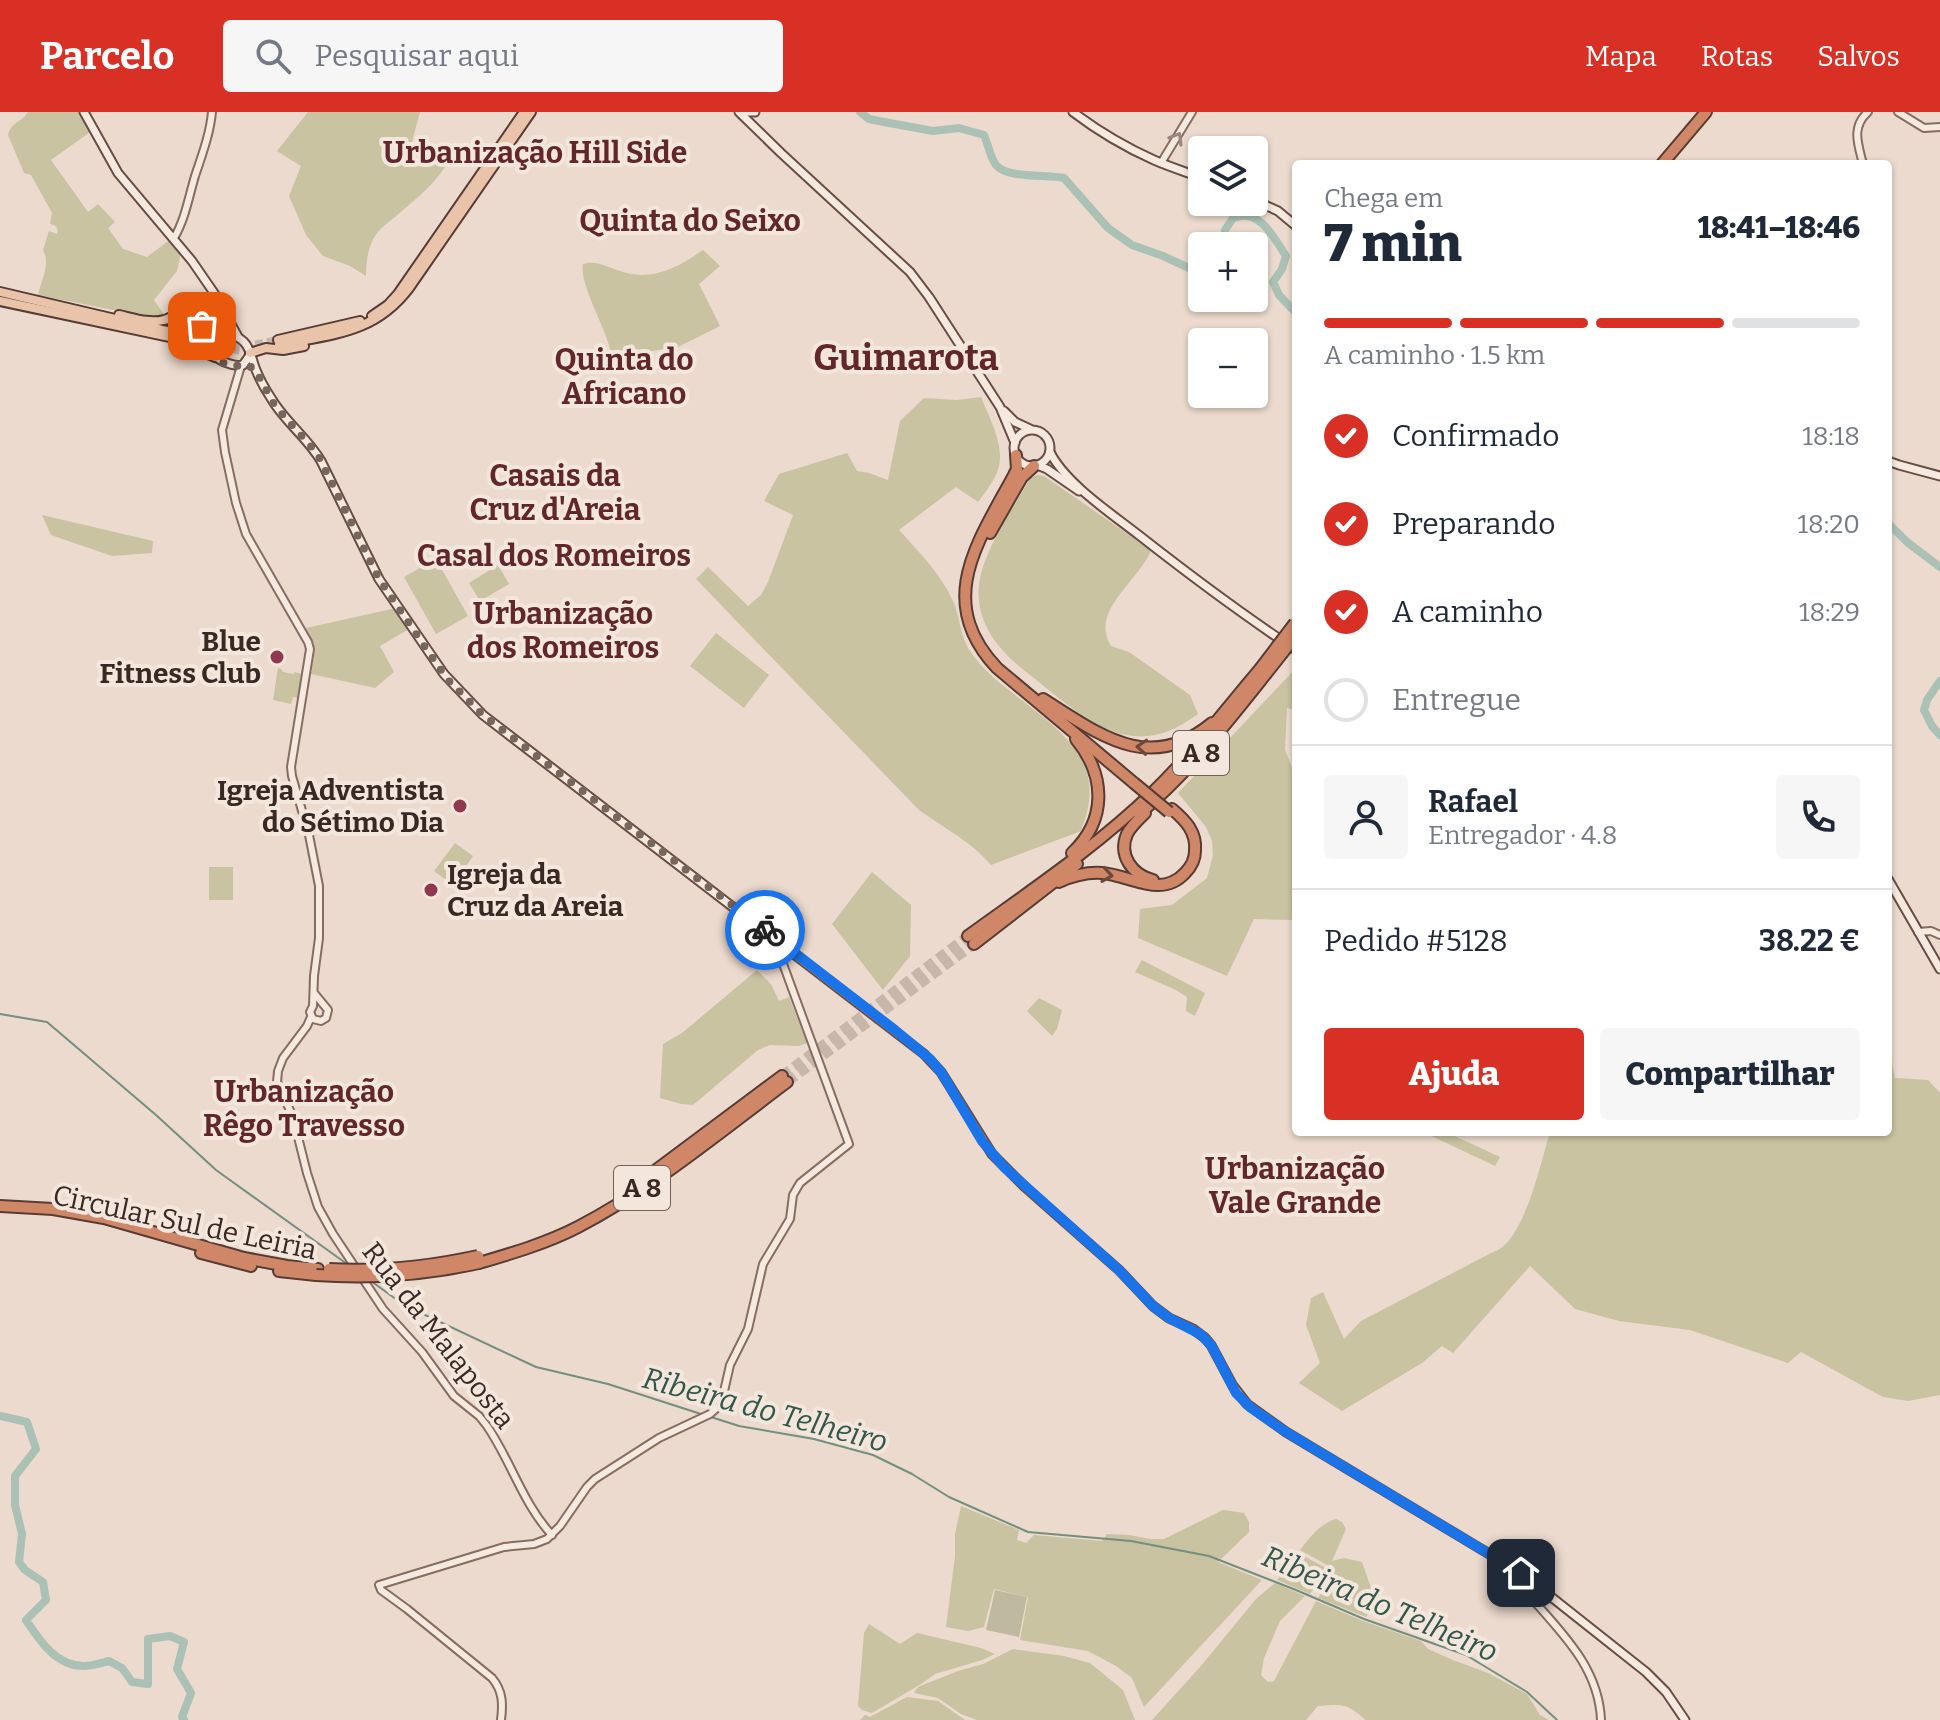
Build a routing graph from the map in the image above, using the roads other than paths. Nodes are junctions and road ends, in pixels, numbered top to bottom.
1 (84, 112) edge
2 (212, 112) edge
3 (524, 112) edge
4 (531, 112) edge
5 (744, 112) edge
6 (756, 112) edge
7 (1073, 112) edge
8 (1192, 112) edge
9 (1706, 112) edge
10 (1715, 112) edge
11 (1868, 112) edge
12 (1898, 112) edge
13 (755, 127) junction
14 (1940, 127) edge
15 (1665, 160) edge
16 (1673, 160) edge
17 (1862, 160) edge
18 (1161, 163) junction
19 (1188, 173) edge
20 (1268, 206) edge
21 (1292, 223) edge
22 (174, 238) junction
23 (0, 289) edge
24 (0, 301) edge
25 (81, 312) junction
26 (60, 315) junction
27 (378, 318) junction
28 (228, 320) junction
29 (222, 335) junction
30 (239, 339) junction
31 (208, 343) junction
32 (250, 354) junction
33 (215, 357) junction
34 (231, 365) junction
35 (243, 365) junction
36 (255, 369) junction
37 (237, 380) junction
38 (1000, 407) junction
39 (1034, 431) junction
40 (1015, 443) junction
41 (1050, 452) junction
42 (1016, 455) junction
43 (1892, 463) edge
44 (1036, 466) junction
45 (1940, 476) edge
46 (1093, 499) junction
47 (1292, 628) edge
48 (1292, 640) edge
49 (1292, 647) edge
50 (1262, 672) junction
51 (1043, 699) junction
52 (1233, 701) junction
53 (1064, 726) junction
54 (1136, 782) junction
55 (1150, 804) junction
56 (1171, 810) junction
57 (1048, 878) junction
58 (1892, 886) edge
59 (1031, 901) junction
60 (1918, 932) junction
61 (1939, 934) edge
62 (1924, 942) junction
63 (781, 943) junction
64 (1940, 969) edge
65 (314, 993) junction
66 (322, 1004) junction
67 (313, 1006) junction
68 (314, 1019) junction
69 (784, 1079) tunnel mouth
70 (0, 1206) edge
71 (0, 1213) edge
72 (317, 1272) junction
73 (552, 1535) junction
74 (1534, 1589) junction
75 (1534, 1601) joint
76 (501, 1720) edge
77 (1601, 1720) edge
78 (1685, 1720) edge

1 - 22 main road
2 - 22 street
3 - 27 main road
4 - 27 main road
5 - 6 main road
5 - 13 main road
6 - 13 main road
7 - 18 main road
18 -> 8 street
9 - 15 highway
10 - 16 highway
11 - 17 street
12 - 14 street
13 - 38 main road
18 - 19 main road
20 - 21 main road
22 - 28 main road
23 - 25 main road
24 - 26 main road
25 - 29 main road
25 - 31 main road
26 - 31 main road
26 - 33 main road
27 - 32 main road
28 - 29 main road
28 - 30 main road
29 - 30 main road
29 - 31 main road
30 - 32 main road
31 - 33 main road
32 - 35 main road
32 - 36 main road
33 - 34 main road
34 - 35 main road
34 - 37 street
35 - 36 main road
35 - 37 street, Rua da Malaposta
36 - 63 main road
37 - 65 street, Rua da Malaposta
38 - 39 main road
38 - 40 main road
39 - 40 main road
39 - 41 main road
40 - 42 main road
41 - 44 main road
41 - 46 main road
42 - 44 main road
42 - 53 highway
43 - 45 main road
44 - 46 main road
44 - 51 highway
46 - 49 main road
47 - 50 highway, A 8, bridge
48 - 50 highway, A 8, bridge
50 - 52 highway, A 8
50 - 55 highway, A 8
52 -> 51 highway
51 - 54 highway
52 - 57 highway, A 8
53 - 54 highway
53 - 57 highway
54 - 56 highway, bridge
55 - 56 highway
55 - 59 highway, A 8
59 -> 56 highway
57 - 59 highway, A 8
58 - 60 main road
60 - 61 street
60 - 62 main road
61 - 62 street
62 - 64 main road
63 - 73 street
63 - 74 main road
65 - 66 street
65 - 67 street, Rua da Malaposta
66 - 67 street
66 - 68 street, Rua da Malaposta
67 - 68 street, Rua da Malaposta
68 - 73 street, Rua da Malaposta
69 - 72 highway, Circular Sul de Leiria / A 8, bridge
70 - 72 highway, Circular Sul de Leiria / A 8
71 - 72 highway, Circular Sul de Leiria / A 8
73 - 76 street
74 - 75 main road
74 - 78 main road
75 - 77 street

